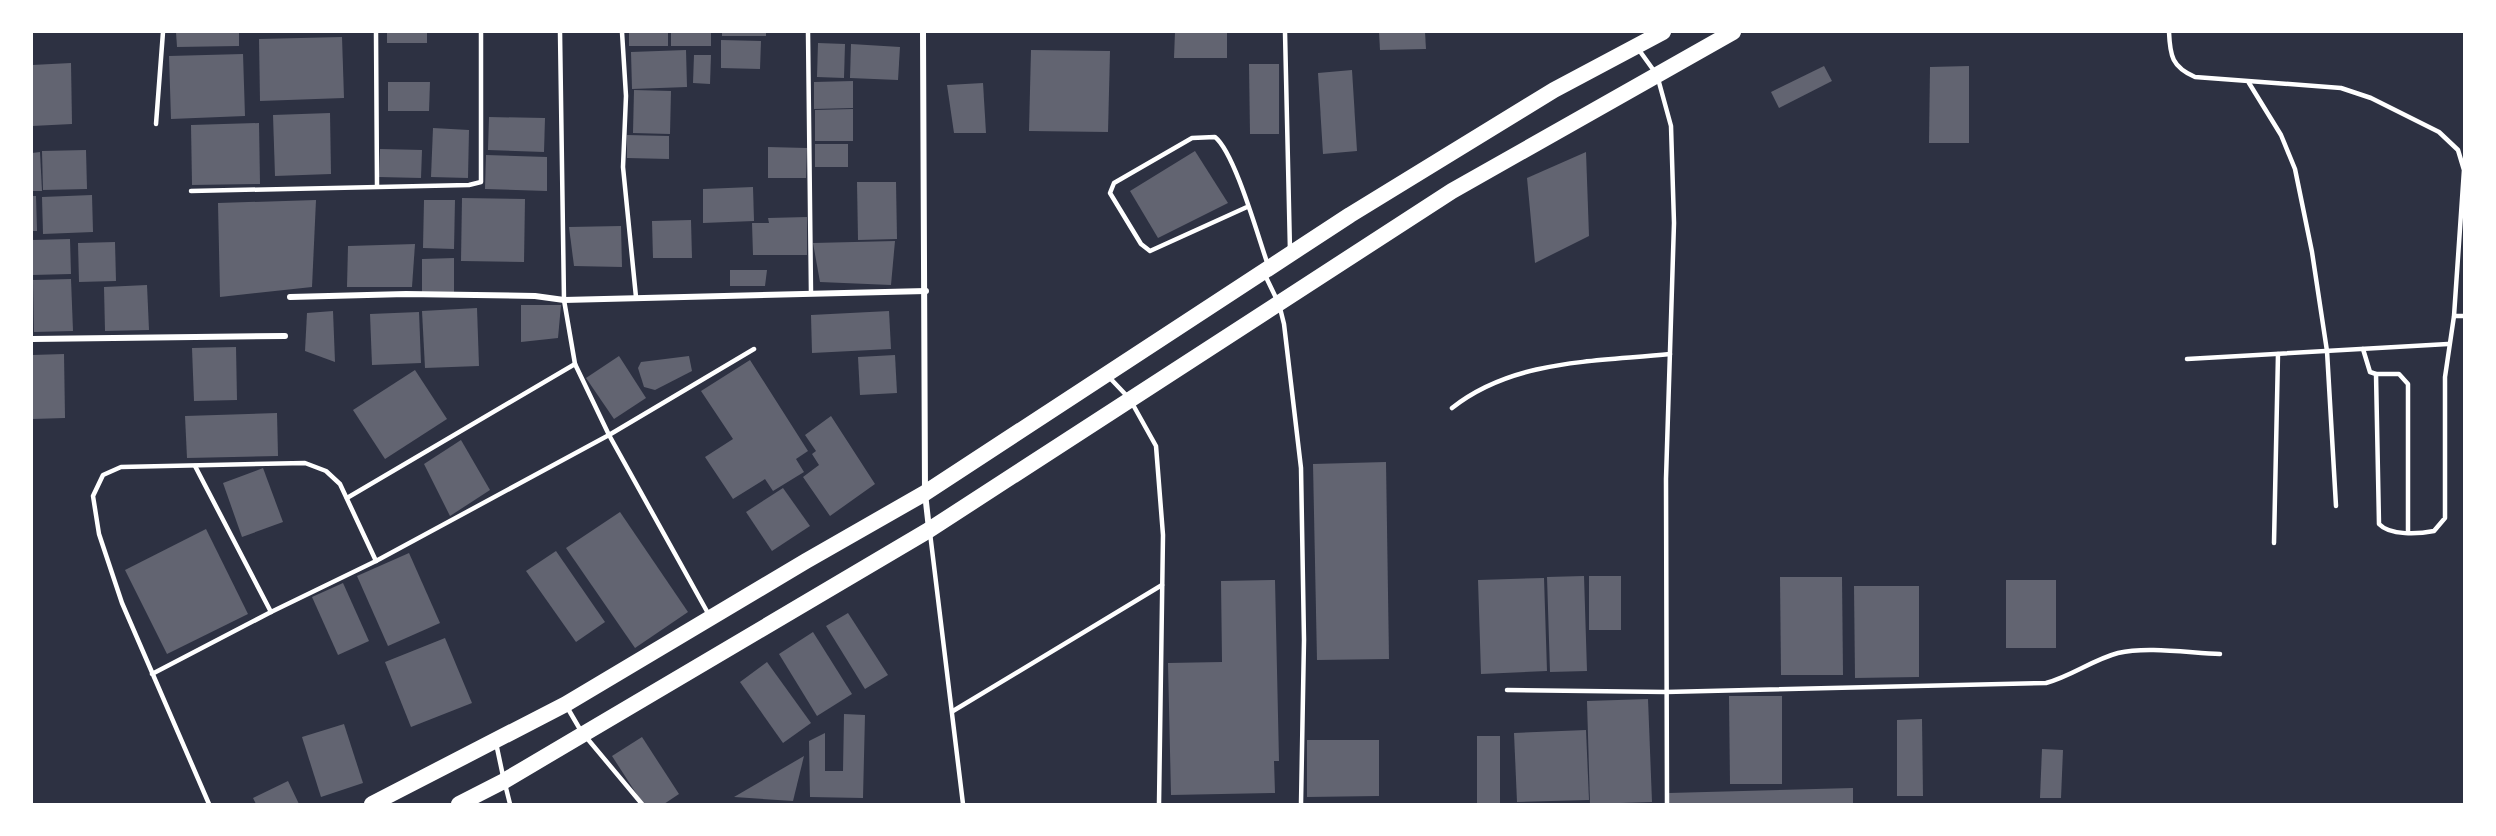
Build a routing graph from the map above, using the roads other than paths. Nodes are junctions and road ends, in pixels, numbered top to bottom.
1 (163, 32) edge
2 (376, 32) edge
3 (481, 32) edge
4 (560, 32) edge
5 (622, 32) edge
6 (808, 32) edge
7 (923, 32) edge
8 (1285, 32) edge
9 (1663, 32) edge
10 (1733, 32) edge
11 (2169, 32) edge
12 (1636, 46) junction
13 (1657, 75) junction
14 (2249, 83) junction
15 (156, 124) dead end
16 (377, 185) junction
17 (191, 191) dead end
18 (1247, 207) junction
19 (1290, 254) junction
20 (1266, 270) junction
21 (926, 291) junction
22 (811, 293) junction
23 (290, 297) dead end
24 (636, 297) junction
25 (564, 300) junction
26 (1279, 303) junction
27 (2454, 316) junction
28 (2464, 316) edge
29 (285, 336) dead end
30 (32, 339) edge
31 (2448, 344) junction
32 (754, 349) dead end
33 (2363, 349) junction
34 (2327, 351) junction
35 (1670, 354) junction
36 (2278, 354) junction
37 (2187, 359) dead end
38 (575, 364) junction
39 (1107, 374) junction
40 (2376, 374) junction
41 (1129, 399) junction
42 (1452, 408) dead end
43 (609, 435) junction
44 (195, 466) junction
45 (925, 493) junction
46 (347, 498) junction
47 (2336, 506) dead end
48 (929, 530) junction
49 (2408, 532) junction
50 (2274, 543) dead end
51 (376, 561) junction
52 (1162, 585) junction
53 (271, 612) junction
54 (711, 618) junction
55 (2220, 654) dead end
56 (152, 674) junction
57 (1508, 690) dead end
58 (1666, 692) junction
59 (566, 704) junction
60 (953, 711) junction
61 (583, 735) junction
62 (495, 741) junction
63 (504, 782) junction
64 (209, 804) edge
65 (372, 804) edge
66 (459, 804) edge
67 (510, 804) edge
68 (642, 804) edge
69 (963, 804) edge
70 (1160, 804) edge
71 (1301, 804) edge
72 (1667, 804) edge

1 - 15 lane
2 - 16 lane
3 - 16 lane
4 - 25 lane
5 - 24 lane
6 - 22 lane
7 - 21 street
8 - 19 lane
9 - 12 highway
10 - 13 highway
11 - 14 lane
12 - 13 lane
12 - 19 highway
13 - 26 highway
13 - 35 lane
14 - 27 lane
14 - 34 lane
16 - 17 lane
18 - 18 lane
18 - 20 lane
19 - 20 highway
20 - 26 lane
20 - 39 highway
21 - 22 street
21 - 45 street
22 - 24 street
23 - 25 street
24 - 25 street
25 - 38 lane
26 - 41 highway
26 - 71 lane
27 - 28 lane
27 - 31 lane
29 - 30 street
31 - 33 lane
31 - 49 lane
32 - 43 lane
33 - 34 lane
33 - 40 lane
34 - 36 lane
34 - 47 lane
35 - 42 lane
35 - 58 lane
36 - 37 lane
36 - 50 lane
38 - 43 lane
38 - 46 lane
39 - 41 lane
39 - 45 highway
40 - 49 lane
40 - 49 lane
41 - 48 highway
41 - 52 lane
43 - 51 lane
43 - 54 lane
44 - 46 lane
44 - 53 lane
44 - 56 lane
45 - 48 street
45 - 54 highway
46 - 51 lane
48 - 60 lane
48 - 61 highway
51 - 53 lane
52 - 60 lane
52 - 70 lane
53 - 56 lane
54 - 59 highway
55 - 58 lane
56 - 64 lane
57 - 58 lane
58 - 72 lane
59 - 61 lane
59 - 62 highway
60 - 69 lane
61 - 63 highway
61 - 68 lane
62 - 63 lane
62 - 65 highway
63 - 66 highway
63 - 67 lane

